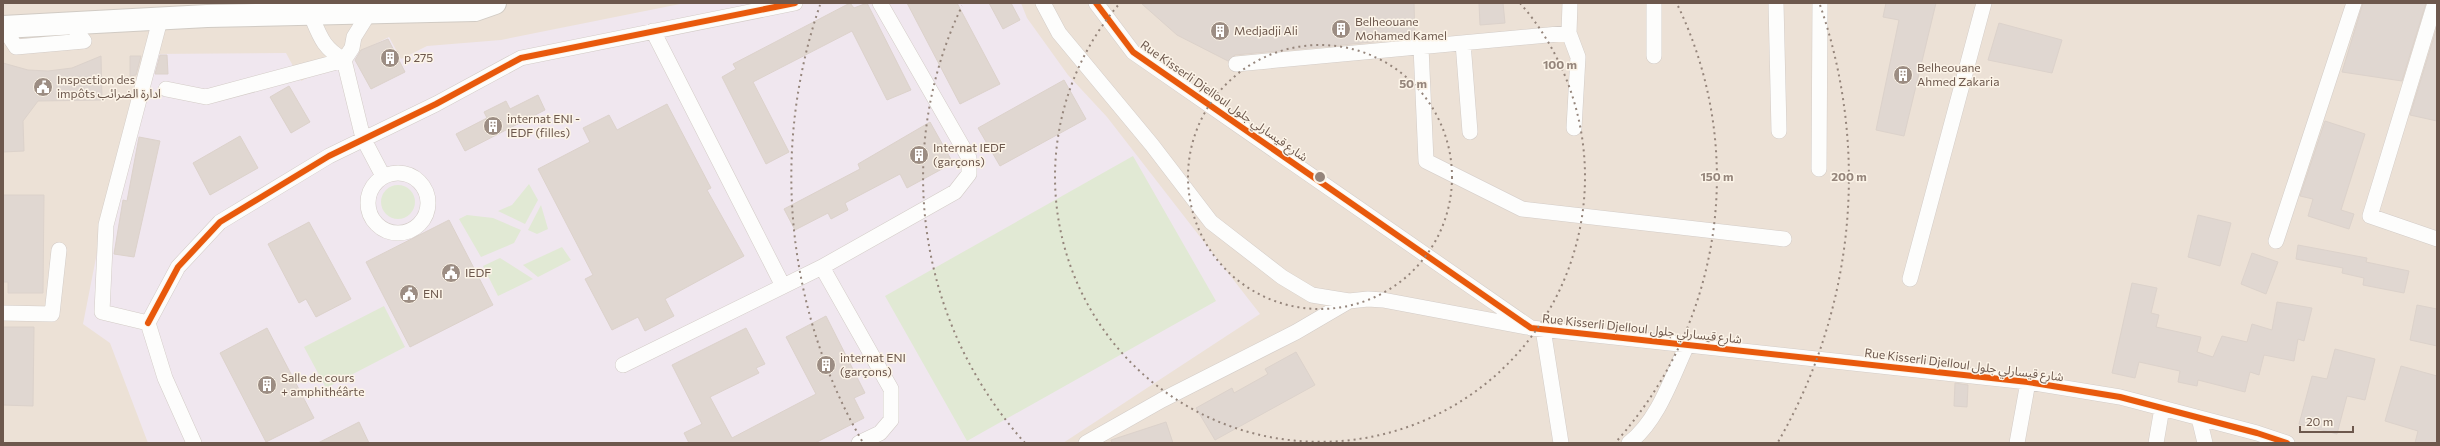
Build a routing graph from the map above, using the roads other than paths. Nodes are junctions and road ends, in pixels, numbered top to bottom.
1 (795, 3) edge
2 (880, 3) edge
3 (1043, 3) edge
4 (1096, 3) edge
5 (1570, 3) edge
6 (1654, 3) edge
7 (1776, 3) edge
8 (1820, 3) edge
9 (1984, 3) edge
10 (2354, 3) edge
11 (2435, 3) edge
12 (482, 5) edge
13 (338, 8) edge
14 (207, 10) edge
15 (310, 13) junction
16 (368, 13) junction
17 (160, 20) junction
18 (3, 27) edge
19 (653, 31) junction
20 (1569, 33) junction
21 (1463, 43) junction
22 (1421, 47) junction
23 (1654, 56) dead end
24 (344, 60) junction
25 (1236, 64) dead end
26 (166, 89) dead end
27 (1574, 128) dead end
28 (1779, 131) dead end
29 (1470, 132) dead end
30 (363, 138) junction
31 (1820, 169) dead end
32 (383, 176) junction
33 (1784, 239) dead end
34 (2437, 239) edge
35 (2276, 241) dead end
36 (59, 250) dead end
37 (822, 267) junction
38 (1910, 280) dead end
39 (783, 286) junction
40 (1349, 301) junction
41 (3, 313) edge
42 (148, 323) junction
43 (1537, 329) junction
44 (1687, 345) junction
45 (623, 365) dead end
46 (2028, 382) junction
47 (2162, 408) junction
48 (2199, 418) junction
49 (2278, 441) edge
50 (194, 443) edge
51 (859, 443) edge
52 (1086, 443) edge
53 (1561, 443) edge
54 (1629, 443) edge
55 (2017, 443) edge
56 (2156, 443) edge
57 (2205, 443) edge

1 - 19 street
2 - 37 street
3 - 40 street
4 - 43 street, Rue Kisserli Djelloul شارع قيسارلي جلول
5 - 20 street
6 - 23 street
7 - 28 street
8 - 31 street
9 - 38 street
10 - 35 street
11 - 34 street
12 - 16 main road
13 - 15 main road
13 - 16 main road
14 - 15 main road
14 - 17 main road
15 - 24 street
16 - 24 street
17 - 18 main road
17 - 42 street
19 - 30 street
19 - 39 street
20 - 21 street
20 - 27 street
21 - 22 street
21 - 29 street
22 - 25 street
22 - 33 street
24 - 26 street
24 - 30 street
30 - 32 street
30 - 42 street
32 - 32 street
36 - 41 street
37 - 39 street
37 - 51 street
39 - 45 street
40 - 43 street
40 - 52 street
42 - 50 street
43 - 44 street, Rue Kisserli Djelloul شارع قيسارلي جلول
43 - 53 street
44 - 46 street, Rue Kisserli Djelloul شارع قيسارلي جلول
44 - 54 street
46 - 47 street, Rue Kisserli Djelloul شارع قيسارلي جلول
46 - 55 street
47 - 48 street, Rue Kisserli Djelloul شارع قيسارلي جلول
47 - 56 street
48 - 49 street, Rue Kisserli Djelloul شارع قيسارلي جلول
48 - 57 street

